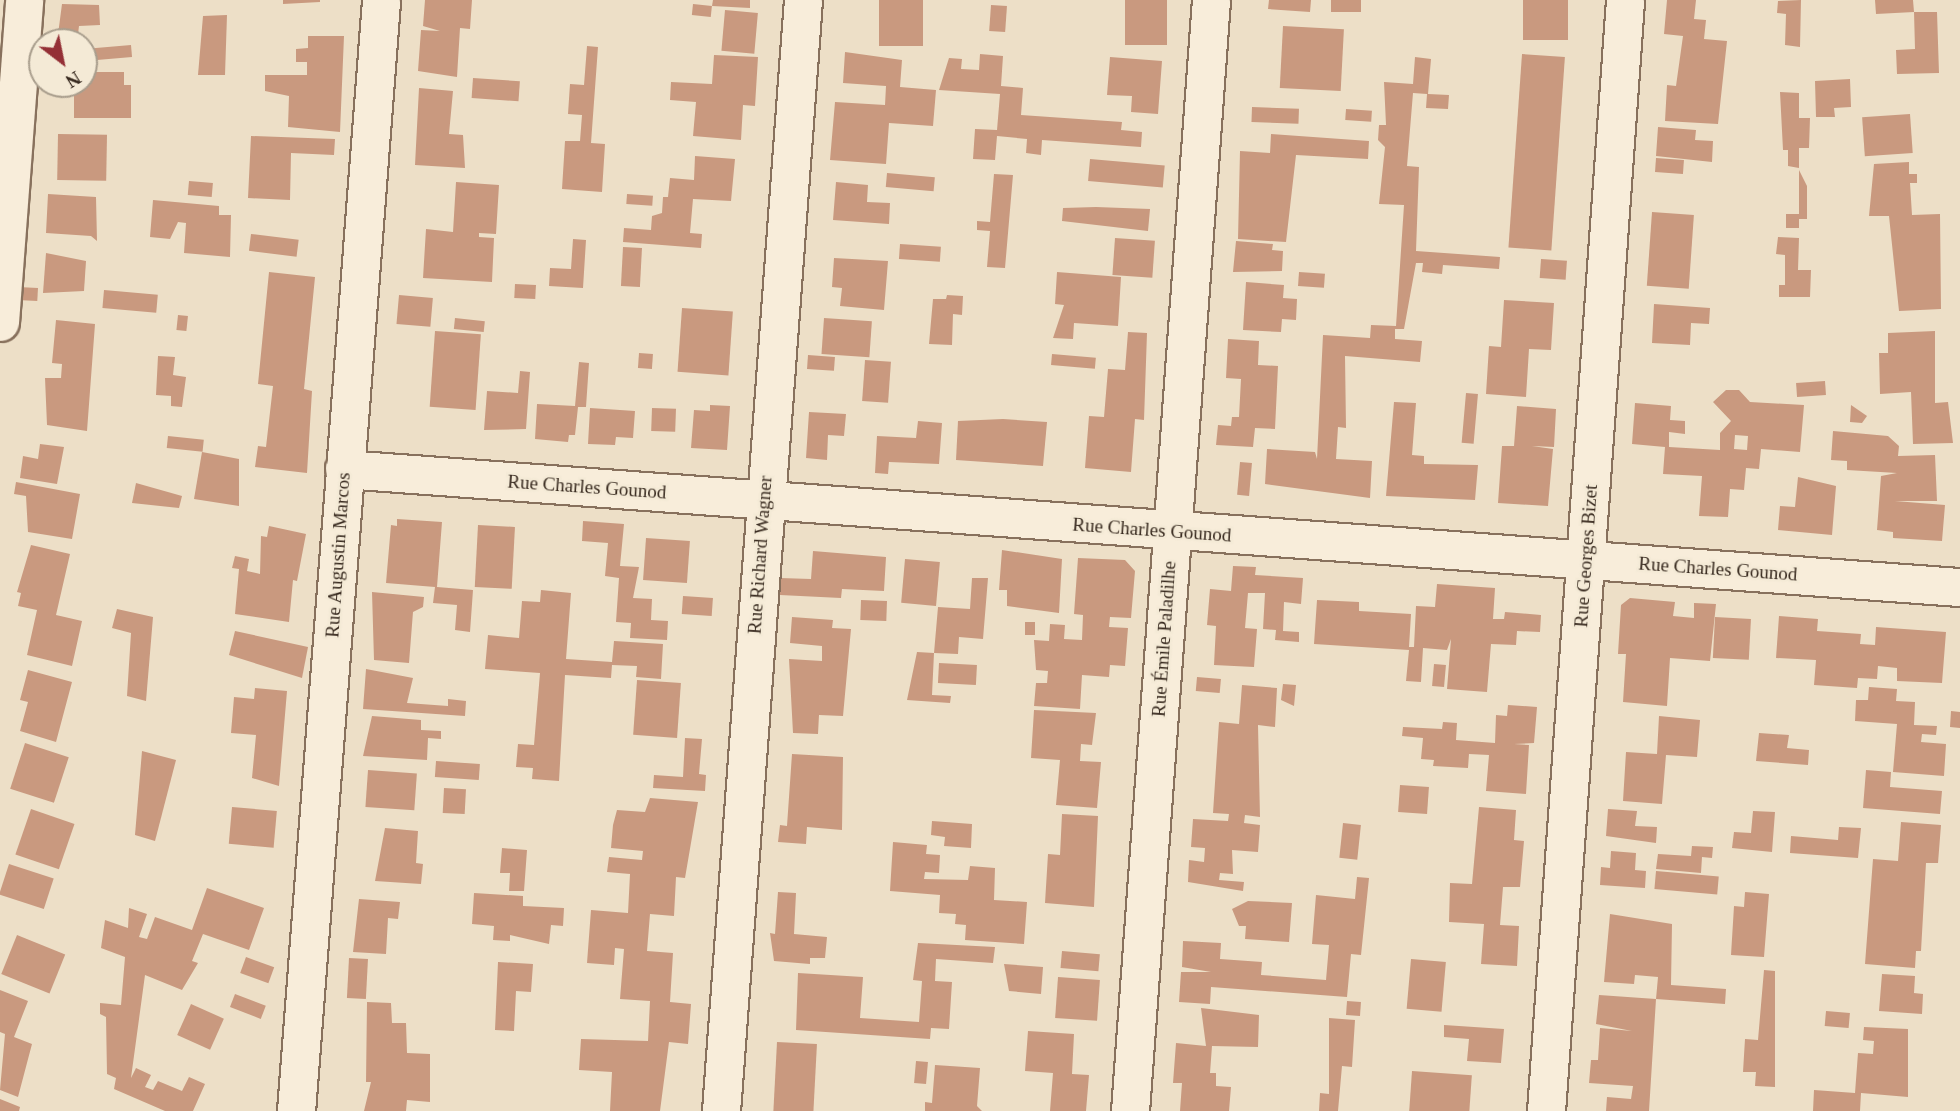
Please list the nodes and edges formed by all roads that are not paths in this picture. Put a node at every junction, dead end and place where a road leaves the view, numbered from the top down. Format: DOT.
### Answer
graph roads {
  1 [pos="24,0"];
  2 [pos="381,0"];
  3 [pos="803,0"];
  4 [pos="1211,0"];
  5 [pos="1625,0"];
  6 [pos="0,322"];
  7 [pos="344,469"];
  8 [pos="763,499"];
  9 [pos="1172,532"];
  10 [pos="1586,561"];
  11 [pos="1960,587"];
  12 [pos="296,1111"];
  13 [pos="721,1111"];
  14 [pos="1130,1111"];
  15 [pos="1546,1111"];
  1 -- 6 [label="street"];
  2 -- 7 [label="street, Rue Augustin Marcos"];
  3 -- 8 [label="street, Rue Richard Wagner"];
  4 -- 9 [label="street, Rue Émile Paladilhe"];
  5 -- 10 [label="street, Rue Georges Bizet"];
  7 -- 8 [label="street, Rue Charles Gounod"];
  7 -- 12 [label="street, Rue Augustin Marcos"];
  8 -- 9 [label="street, Rue Charles Gounod"];
  8 -- 13 [label="street, Rue Richard Wagner"];
  9 -- 10 [label="street, Rue Charles Gounod"];
  9 -- 14 [label="street, Rue Émile Paladilhe"];
  10 -- 11 [label="street, Rue Charles Gounod"];
  10 -- 15 [label="street, Rue Georges Bizet"];
}
